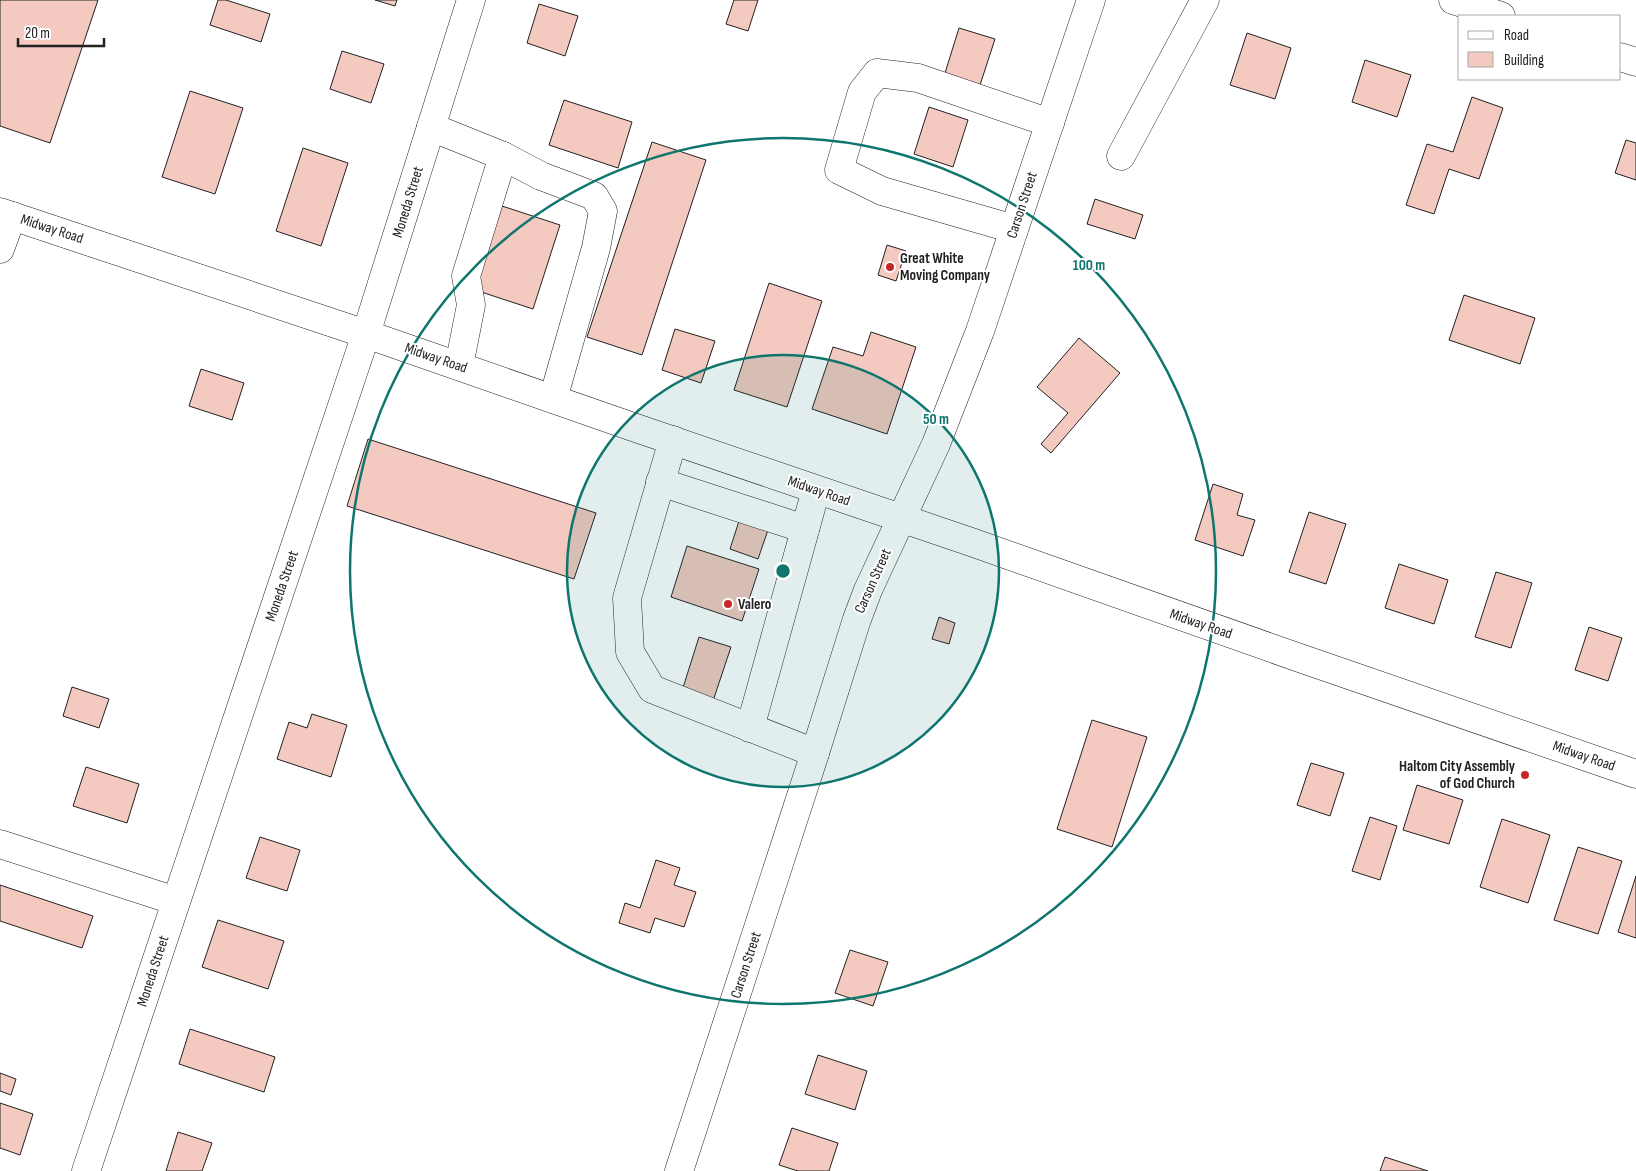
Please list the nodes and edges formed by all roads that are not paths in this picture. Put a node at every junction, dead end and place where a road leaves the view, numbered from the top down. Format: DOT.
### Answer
graph roads {
  1 [pos="471,0"];
  2 [pos="1091,0"];
  3 [pos="1205,0"];
  4 [pos="1453,0"];
  5 [pos="1498,15"];
  6 [pos="1621,56"];
  7 [pos="1636,62"];
  8 [pos="1050,123"];
  9 [pos="431,127"];
  10 [pos="503,156"];
  11 [pos="1121,156"];
  12 [pos="6,214"];
  13 [pos="1014,229"];
  14 [pos="0,249"];
  15 [pos="366,334"];
  16 [pos="459,366"];
  17 [pos="553,399"];
  18 [pos="673,440"];
  19 [pos="660,482"];
  20 [pos="816,490"];
  21 [pos="901,519"];
  22 [pos="805,529"];
  23 [pos="750,728"];
  24 [pos="815,753"];
  25 [pos="1636,774"];
  26 [pos="0,844"];
  27 [pos="176,901"];
  28 [pos="86,1171"];
  29 [pos="679,1171"];
  1 -- 9 [label="street, Moneda Street"];
  2 -- 8 [label="street, Carson Street"];
  3 -- 11 [label="street"];
  4 -- 5 [label="street"];
  6 -- 7 [label="street"];
  8 -- 13 [label="street, Carson Street"];
  8 -- 13 [label="street"];
  9 -- 10 [label="street"];
  9 -- 15 [label="street, Moneda Street"];
  10 -- 16 [label="street"];
  10 -- 17 [label="street"];
  12 -- 14 [label="street"];
  12 -- 15 [label="street, Midway Road"];
  13 -- 21 [label="street, Carson Street"];
  15 -- 16 [label="street, Midway Road"];
  15 -- 27 [label="street, Moneda Street"];
  16 -- 17 [label="street, Midway Road"];
  17 -- 18 [label="street, Midway Road"];
  18 -- 19 [label="street"];
  18 -- 20 [label="street, Midway Road"];
  19 -- 22 [label="street"];
  19 -- 23 [label="street"];
  20 -- 21 [label="street, Midway Road"];
  20 -- 22 [label="street"];
  21 -- 24 [label="street, Carson Street"];
  21 -- 25 [label="street, Midway Road"];
  22 -- 23 [label="street"];
  23 -- 24 [label="street"];
  24 -- 29 [label="street, Carson Street"];
  26 -- 27 [label="street"];
  27 -- 28 [label="street, Moneda Street"];
}
